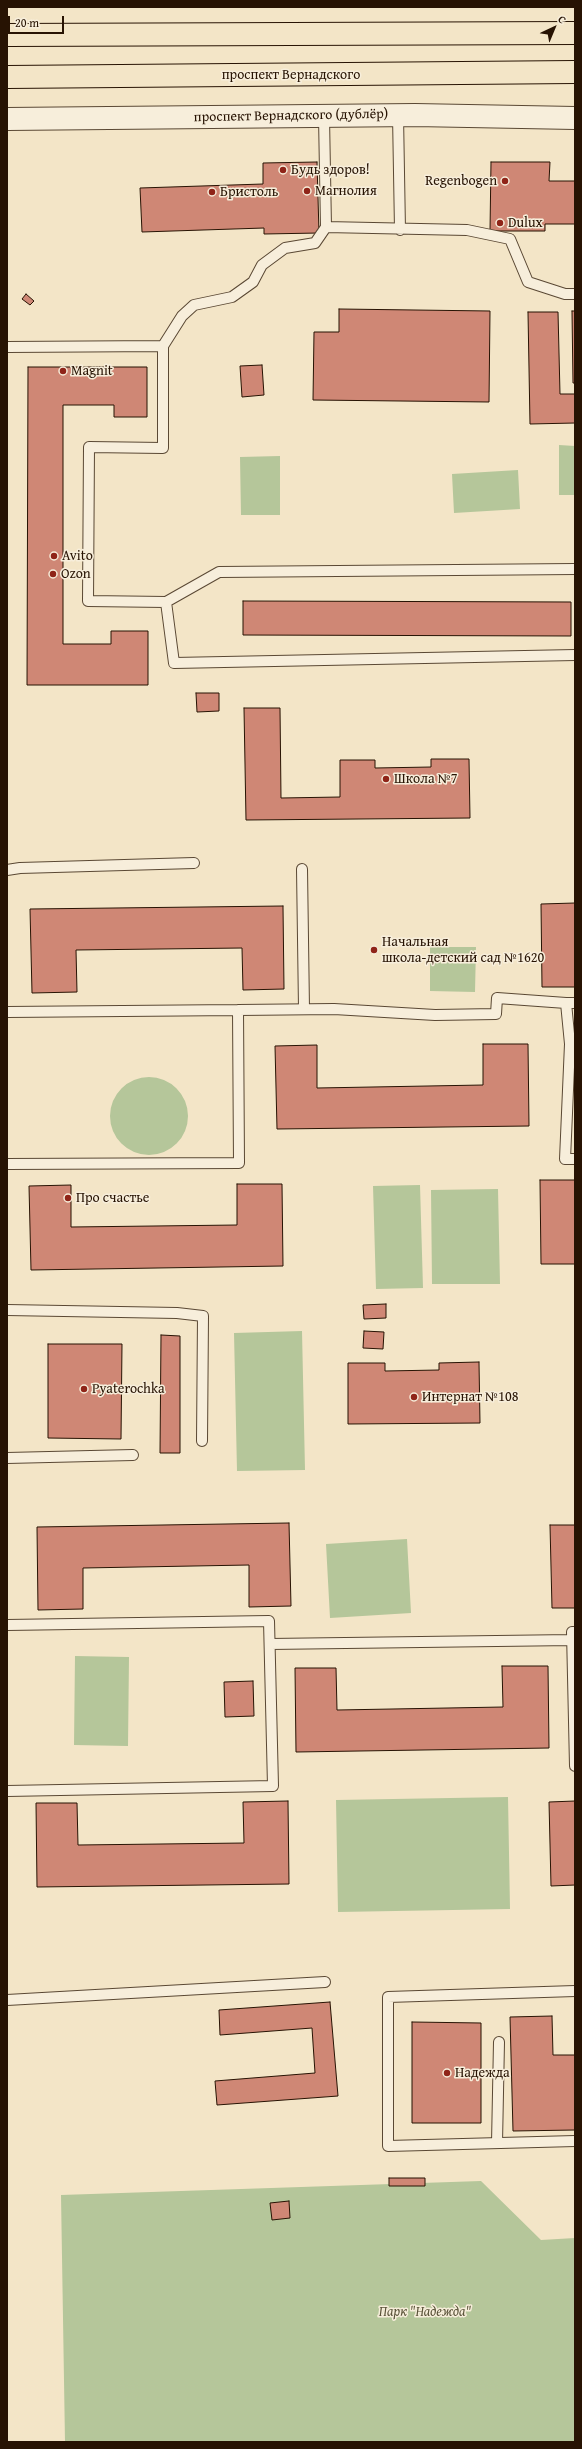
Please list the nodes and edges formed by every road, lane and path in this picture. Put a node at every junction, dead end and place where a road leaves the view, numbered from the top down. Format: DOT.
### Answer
graph roads {
  1 [pos="575,33"];
  2 [pos="7,35"];
  3 [pos="575,72"];
  4 [pos="7,77"];
  5 [pos="398,115"];
  6 [pos="324,117"];
  7 [pos="575,118"];
  8 [pos="7,119"];
  9 [pos="326,227"];
  10 [pos="400,230"];
  11 [pos="575,294"];
  12 [pos="163,346"];
  13 [pos="7,347"];
  14 [pos="575,569"];
  15 [pos="166,602"];
  16 [pos="575,655"];
  17 [pos="194,863"];
  18 [pos="302,869"];
  19 [pos="7,870"];
  20 [pos="571,1003"];
  21 [pos="304,1009"];
  22 [pos="238,1010"];
  23 [pos="7,1012"];
  24 [pos="575,1159"];
  25 [pos="7,1164"];
  26 [pos="7,1310"];
  27 [pos="202,1441"];
  28 [pos="133,1455"];
  29 [pos="7,1458"];
  30 [pos="7,1625"];
  31 [pos="574,1636"];
  32 [pos="270,1644"];
  33 [pos="575,1766"];
  34 [pos="7,1791"];
  35 [pos="325,1982"];
  36 [pos="575,1991"];
  37 [pos="7,2000"];
  38 [pos="499,2042"];
  39 [pos="575,2141"];
  40 [pos="497,2144"];
  1 -- 2 [label="main road"];
  3 -- 4 [label="main road, проспект Вернадского"];
  5 -- 6 [label="street, проспект Вернадского (дублёр)"];
  5 -- 7 [label="street, проспект Вернадского (дублёр)"];
  5 -- 10 [label="lane"];
  6 -- 8 [label="street, проспект Вернадского (дублёр)"];
  6 -- 9 [label="lane"];
  9 -- 10 [label="lane"];
  9 -- 12 [label="lane"];
  10 -- 11 [label="lane"];
  12 -- 13 [label="lane"];
  12 -- 15 [label="lane"];
  14 -- 15 [label="lane"];
  15 -- 16 [label="lane"];
  17 -- 19 [label="lane"];
  18 -- 21 [label="lane"];
  20 -- 21 [label="lane"];
  20 -- 24 [label="lane"];
  21 -- 22 [label="lane"];
  22 -- 23 [label="lane"];
  22 -- 25 [label="lane"];
  26 -- 27 [label="lane"];
  28 -- 29 [label="lane"];
  30 -- 32 [label="lane"];
  31 -- 32 [label="lane"];
  31 -- 33 [label="lane"];
  32 -- 34 [label="lane"];
  35 -- 37 [label="lane"];
  36 -- 40 [label="lane"];
  38 -- 40 [label="lane"];
  39 -- 40 [label="lane"];
}
